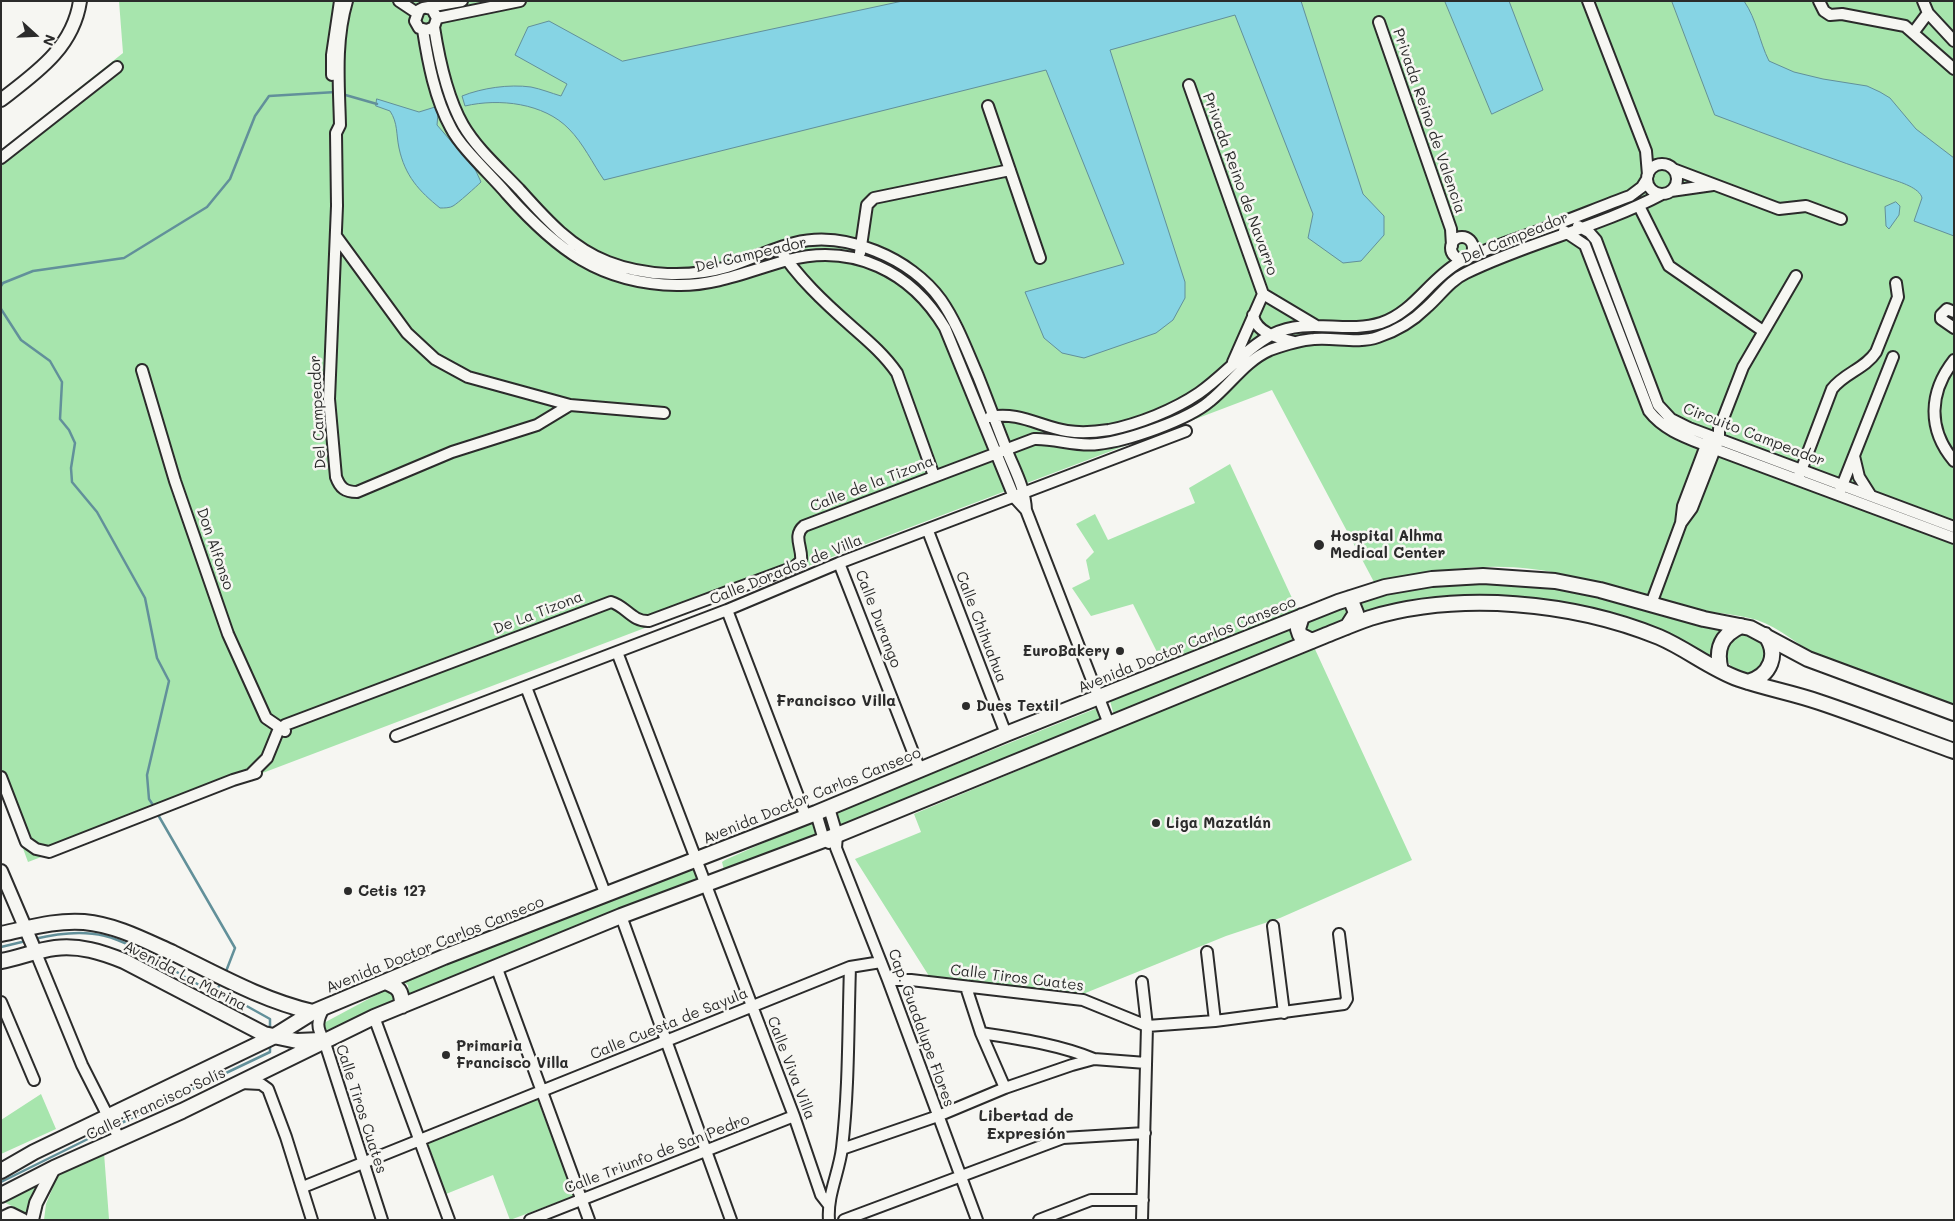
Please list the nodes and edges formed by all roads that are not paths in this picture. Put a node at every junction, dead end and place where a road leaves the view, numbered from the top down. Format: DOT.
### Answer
graph roads {
  1 [pos="80,1"];
  2 [pos="340,1"];
  3 [pos="348,1"];
  4 [pos="399,1"];
  5 [pos="462,1"];
  6 [pos="520,1"];
  7 [pos="1588,1"];
  8 [pos="1819,1"];
  9 [pos="1923,1"];
  10 [pos="427,8"];
  11 [pos="417,13"];
  12 [pos="1928,13"];
  13 [pos="1379,22"];
  14 [pos="436,23"];
  15 [pos="423,30"];
  16 [pos="1913,33"];
  17 [pos="1954,41"];
  18 [pos="1952,64"];
  19 [pos="117,67"];
  20 [pos="1188,84"];
  21 [pos="336,89"];
  22 [pos="1,100"];
  23 [pos="988,106"];
  24 [pos="1646,151"];
  25 [pos="1,158"];
  26 [pos="1669,167"];
  27 [pos="1010,170"];
  28 [pos="1648,177"];
  29 [pos="1714,185"];
  30 [pos="1667,193"];
  31 [pos="1639,206"];
  32 [pos="1603,219"];
  33 [pos="1842,219"];
  34 [pos="1568,220"];
  35 [pos="1555,225"];
  36 [pos="1581,228"];
  37 [pos="1451,229"];
  38 [pos="1568,233"];
  39 [pos="336,236"];
  40 [pos="1467,239"];
  41 [pos="1596,240"];
  42 [pos="862,246"];
  43 [pos="1490,247"];
  44 [pos="780,248"];
  45 [pos="1452,248"];
  46 [pos="1468,257"];
  47 [pos="1040,258"];
  48 [pos="787,260"];
  49 [pos="859,260"];
  50 [pos="1486,264"];
  51 [pos="622,272"];
  52 [pos="1464,274"];
  53 [pos="1442,276"];
  54 [pos="1796,276"];
  55 [pos="1896,283"];
  56 [pos="1263,294"];
  57 [pos="1287,308"];
  58 [pos="1954,312"];
  59 [pos="1253,315"];
  60 [pos="1316,325"];
  61 [pos="1954,328"];
  62 [pos="1763,331"];
  63 [pos="1279,334"];
  64 [pos="1294,342"];
  65 [pos="1636,345"];
  66 [pos="1624,348"];
  67 [pos="1268,351"];
  68 [pos="1893,357"];
  69 [pos="1954,360"];
  70 [pos="1233,362"];
  71 [pos="142,370"];
  72 [pos="570,405"];
  73 [pos="664,414"];
  74 [pos="995,416"];
  75 [pos="982,419"];
  76 [pos="1667,423"];
  77 [pos="1043,425"];
  78 [pos="1186,431"];
  79 [pos="1043,439"];
  80 [pos="1714,440"];
  81 [pos="1006,449"];
  82 [pos="996,454"];
  83 [pos="1854,454"];
  84 [pos="1954,461"];
  85 [pos="1800,474"];
  86 [pos="934,476"];
  87 [pos="1841,490"];
  88 [pos="1025,493"];
  89 [pos="1871,496"];
  90 [pos="1014,498"];
  91 [pos="1026,510"];
  92 [pos="1954,527"];
  93 [pos="928,531"];
  94 [pos="1954,538"];
  95 [pos="840,563"];
  96 [pos="794,567"];
  97 [pos="1350,598"];
  98 [pos="1651,604"];
  99 [pos="727,610"];
  100 [pos="1302,616"];
  101 [pos="1741,626"];
  102 [pos="1347,627"];
  103 [pos="1764,634"];
  104 [pos="1312,641"];
  105 [pos="617,652"];
  106 [pos="1721,671"];
  107 [pos="1748,682"];
  108 [pos="526,687"];
  109 [pos="1100,697"];
  110 [pos="1954,713"];
  111 [pos="1109,724"];
  112 [pos="285,728"];
  113 [pos="1006,734"];
  114 [pos="396,736"];
  115 [pos="1954,751"];
  116 [pos="920,770"];
  117 [pos="1,777"];
  118 [pos="817,812"];
  119 [pos="832,841"];
  120 [pos="696,860"];
  121 [pos="1,872"];
  122 [pos="706,885"];
  123 [pos="605,893"];
  124 [pos="620,916"];
  125 [pos="1273,926"];
  126 [pos="25,928"];
  127 [pos="1,934"];
  128 [pos="1338,934"];
  129 [pos="1207,952"];
  130 [pos="36,953"];
  131 [pos="1,961"];
  132 [pos="881,962"];
  133 [pos="496,966"];
  134 [pos="850,967"];
  135 [pos="888,980"];
  136 [pos="385,982"];
  137 [pos="1142,982"];
  138 [pos="966,987"];
  139 [pos="1,1002"];
  140 [pos="402,1006"];
  141 [pos="752,1006"];
  142 [pos="319,1010"];
  143 [pos="1284,1013"];
  144 [pos="374,1017"];
  145 [pos="1215,1021"];
  146 [pos="1147,1026"];
  147 [pos="981,1033"];
  148 [pos="270,1038"];
  149 [pos="324,1040"];
  150 [pos="666,1041"];
  151 [pos="1094,1059"];
  152 [pos="1146,1063"];
  153 [pos="34,1080"];
  154 [pos="246,1080"];
  155 [pos="1005,1088"];
  156 [pos="542,1091"];
  157 [pos="794,1116"];
  158 [pos="938,1116"];
  159 [pos="109,1117"];
  160 [pos="1145,1133"];
  161 [pos="120,1140"];
  162 [pos="419,1140"];
  163 [pos="842,1149"];
  164 [pos="706,1151"];
  165 [pos="362,1163"];
  166 [pos="54,1168"];
  167 [pos="1,1171"];
  168 [pos="960,1177"];
  169 [pos="302,1187"];
  170 [pos="1,1196"];
  171 [pos="582,1199"];
  172 [pos="1143,1200"];
  173 [pos="828,1204"];
  174 [pos="1,1219"];
  175 [pos="23,1220"];
  176 [pos="32,1220"];
  177 [pos="312,1220"];
  178 [pos="382,1220"];
  179 [pos="448,1220"];
  180 [pos="530,1220"];
  181 [pos="589,1220"];
  182 [pos="731,1220"];
  183 [pos="829,1220"];
  184 [pos="844,1220"];
  185 [pos="977,1220"];
  186 [pos="1039,1220"];
  187 [pos="1142,1220"];
  1 -- 22 [label="street"];
  2 -- 21 [label="street, Del Campeador"];
  3 -- 21 [label="street, Del Campeador"];
  4 -- 11 [label="street"];
  5 -- 10 [label="street"];
  6 -- 14 [label="street"];
  7 -- 24 [label="street"];
  8 -- 16 [label="street"];
  9 -- 12 [label="street"];
  10 -- 11 [label="street"];
  10 -- 14 [label="street"];
  11 -- 15 [label="street, Del Campeador"];
  12 -- 16 [label="street"];
  12 -- 17 [label="street"];
  13 -- 37 [label="street, Privada Reino de Valencia"];
  14 -- 15 [label="street"];
  14 -- 51 [label="street, Del Campeador"];
  15 -- 51 [label="street, Del Campeador"];
  16 -- 18 [label="street"];
  19 -- 25 [label="street"];
  20 -- 56 [label="street, Privada Reino de Navarro"];
  21 -- 39 [label="street, Del Campeador"];
  23 -- 27 [label="street"];
  24 -- 26 [label="street, Del Campeador"];
  24 -- 28 [label="street"];
  26 -- 28 [label="street"];
  26 -- 29 [label="street, Del Campeador"];
  26 -- 30 [label="street"];
  27 -- 42 [label="street"];
  27 -- 47 [label="street"];
  28 -- 30 [label="street"];
  28 -- 34 [label="street, Del Campeador"];
  29 -- 30 [label="street, Del Campeador"];
  29 -- 33 [label="street, Del Campeador"];
  30 -- 31 [label="street, Del Campeador"];
  31 -- 32 [label="street, Del Campeador"];
  31 -- 62 [label="street"];
  32 -- 36 [label="street, Del Campeador"];
  32 -- 41 [label="street"];
  34 -- 35 [label="street, Del Campeador"];
  34 -- 36 [label="street"];
  35 -- 38 [label="street, Circuito Campeador"];
  35 -- 43 [label="street, Del Campeador"];
  36 -- 38 [label="street, Del Campeador"];
  36 -- 41 [label="street"];
  37 -- 40 [label="street, Privada Reino de Valencia"];
  37 -- 45 [label="street, Privada Reino de Valencia"];
  38 -- 50 [label="street, Del Campeador"];
  38 -- 66 [label="street, Circuito Campeador"];
  39 -- 72 [label="street"];
  39 -- 72 [label="street, Del Campeador"];
  40 -- 43 [label="street, Del Campeador"];
  40 -- 45 [label="street"];
  40 -- 46 [label="street"];
  41 -- 65 [label="street, Circuito Campeador"];
  42 -- 44 [label="street, Del Campeador"];
  42 -- 49 [label="street"];
  42 -- 74 [label="street, Del Campeador"];
  43 -- 46 [label="street, Del Campeador"];
  44 -- 48 [label="street"];
  44 -- 51 [label="street, Del Campeador"];
  45 -- 46 [label="street"];
  45 -- 53 [label="street, Del Campeador"];
  46 -- 50 [label="street"];
  46 -- 52 [label="street"];
  46 -- 53 [label="street, Del Campeador"];
  48 -- 49 [label="street, Del Campeador"];
  48 -- 51 [label="street, Del Campeador"];
  48 -- 86 [label="street"];
  49 -- 75 [label="street, Del Campeador"];
  50 -- 52 [label="street, Del Campeador"];
  52 -- 64 [label="street, Del Campeador"];
  53 -- 60 [label="street, Del Campeador"];
  54 -- 62 [label="street"];
  55 -- 85 [label="street"];
  56 -- 57 [label="street"];
  56 -- 59 [label="street"];
  57 -- 60 [label="street"];
  57 -- 63 [label="street"];
  58 -- 61 [label="street"];
  59 -- 63 [label="street"];
  59 -- 70 [label="street"];
  60 -- 63 [label="street, Del Campeador"];
  62 -- 80 [label="street"];
  63 -- 64 [label="street"];
  63 -- 67 [label="street"];
  63 -- 70 [label="street, Del Campeador"];
  64 -- 67 [label="street, Del Campeador"];
  65 -- 66 [label="street"];
  65 -- 76 [label="street, Circuito Campeador"];
  66 -- 76 [label="street, Circuito Campeador"];
  67 -- 79 [label="street, Del Campeador"];
  68 -- 83 [label="street"];
  69 -- 84 [label="street"];
  70 -- 77 [label="street, Del Campeador"];
  71 -- 112 [label="street, Don Alfonso"];
  72 -- 73 [label="street"];
  74 -- 75 [label="street, Del Campeador"];
  74 -- 77 [label="street, Del Campeador"];
  74 -- 81 [label="street, Del Campeador"];
  75 -- 82 [label="street, Del Campeador"];
  76 -- 80 [label="street, Circuito Campeador"];
  77 -- 79 [label="street"];
  78 -- 88 [label="street, Calle Dorados de Villa"];
  79 -- 81 [label="street, Del Campeador"];
  80 -- 85 [label="street, Circuito Campeador"];
  80 -- 98 [label="street"];
  81 -- 82 [label="street, Del Campeador"];
  81 -- 88 [label="street"];
  82 -- 86 [label="street, Calle de la Tizona"];
  82 -- 90 [label="street"];
  83 -- 87 [label="street"];
  83 -- 89 [label="street"];
  85 -- 87 [label="street, Circuito Campeador"];
  86 -- 96 [label="street, Calle de la Tizona"];
  87 -- 89 [label="street, Circuito Campeador"];
  87 -- 94 [label="street, Circuito Campeador"];
  88 -- 90 [label="street, Calle Dorados de Villa"];
  88 -- 91 [label="street"];
  89 -- 92 [label="street, Circuito Campeador"];
  90 -- 91 [label="street"];
  90 -- 93 [label="street, Calle Dorados de Villa"];
  91 -- 109 [label="street"];
  93 -- 95 [label="street, Calle Dorados de Villa"];
  93 -- 113 [label="street, Calle Chihuahua"];
  95 -- 99 [label="street, Calle Dorados de Villa"];
  95 -- 116 [label="street, Calle Durango"];
  96 -- 112 [label="street, De La Tizona"];
  97 -- 98 [label="main road, Avenida Doctor Carlos Canseco"];
  97 -- 100 [label="main road, Avenida Doctor Carlos Canseco"];
  97 -- 102 [label="main road"];
  98 -- 101 [label="main road, Avenida Doctor Carlos Canseco"];
  99 -- 105 [label="street, Calle Dorados de Villa"];
  99 -- 118 [label="street"];
  100 -- 104 [label="main road"];
  100 -- 109 [label="main road, Avenida Doctor Carlos Canseco"];
  101 -- 103 [label="main road, Avenida Doctor Carlos Canseco"];
  101 -- 106 [label="main road"];
  102 -- 104 [label="main road"];
  102 -- 106 [label="main road"];
  103 -- 107 [label="main road"];
  103 -- 110 [label="main road, Avenida Doctor Carlos Canseco"];
  104 -- 111 [label="main road"];
  105 -- 108 [label="street, Calle Dorados de Villa"];
  105 -- 120 [label="street"];
  106 -- 107 [label="main road"];
  107 -- 115 [label="main road"];
  108 -- 114 [label="street, Calle Dorados de Villa"];
  108 -- 123 [label="street"];
  109 -- 111 [label="street"];
  109 -- 113 [label="main road, Avenida Doctor Carlos Canseco"];
  111 -- 119 [label="main road"];
  112 -- 117 [label="street"];
  113 -- 116 [label="main road, Avenida Doctor Carlos Canseco"];
  116 -- 118 [label="main road, Avenida Doctor Carlos Canseco"];
  118 -- 119 [label="street, Cap. Guadalupe Flores"];
  118 -- 120 [label="main road, Avenida Doctor Carlos Canseco"];
  119 -- 122 [label="main road"];
  119 -- 132 [label="street, Cap. Guadalupe Flores"];
  120 -- 122 [label="street"];
  120 -- 123 [label="main road, Avenida Doctor Carlos Canseco"];
  121 -- 126 [label="street"];
  122 -- 124 [label="main road"];
  122 -- 141 [label="street, Calle Viva Villa"];
  123 -- 136 [label="main road, Avenida Doctor Carlos Canseco"];
  124 -- 133 [label="main road"];
  124 -- 150 [label="street"];
  125 -- 143 [label="street"];
  126 -- 127 [label="main road, Avenida La Marina"];
  126 -- 130 [label="street"];
  126 -- 142 [label="main road, Avenida La Marina"];
  128 -- 143 [label="street, Calle Tiros Cuates"];
  129 -- 145 [label="street"];
  130 -- 131 [label="main road, Avenida La Marina"];
  130 -- 148 [label="main road, Avenida La Marina"];
  130 -- 159 [label="street"];
  132 -- 134 [label="street, Calle Cuesta de Sayula"];
  132 -- 135 [label="street, Cap. Guadalupe Flores"];
  133 -- 140 [label="main road"];
  133 -- 156 [label="street"];
  134 -- 141 [label="street, Calle Cuesta de Sayula"];
  134 -- 163 [label="street"];
  135 -- 138 [label="street, Calle Tiros Cuates"];
  135 -- 158 [label="street, Cap. Guadalupe Flores"];
  136 -- 140 [label="main road"];
  136 -- 142 [label="main road, Avenida Doctor Carlos Canseco"];
  137 -- 146 [label="street"];
  138 -- 146 [label="street, Calle Tiros Cuates"];
  138 -- 147 [label="street"];
  139 -- 153 [label="street"];
  140 -- 144 [label="main road"];
  141 -- 150 [label="street, Calle Cuesta de Sayula"];
  141 -- 157 [label="street, Calle Viva Villa"];
  142 -- 148 [label="main road, Calle Francisco Solís"];
  142 -- 149 [label="street, Calle Tiros Cuates"];
  143 -- 145 [label="street, Calle Tiros Cuates"];
  144 -- 149 [label="main road"];
  144 -- 162 [label="street"];
  145 -- 146 [label="street, Calle Tiros Cuates"];
  146 -- 152 [label="street"];
  147 -- 151 [label="street"];
  147 -- 155 [label="street"];
  148 -- 149 [label="main road, Avenida La Marina"];
  148 -- 159 [label="main road, Calle Francisco Solís"];
  149 -- 154 [label="main road, Calle Francisco Solís"];
  149 -- 165 [label="street, Calle Tiros Cuates"];
  150 -- 156 [label="street, Calle Cuesta de Sayula"];
  150 -- 164 [label="street"];
  151 -- 152 [label="street"];
  151 -- 155 [label="street"];
  152 -- 160 [label="street"];
  154 -- 161 [label="main road, Calle Francisco Solís"];
  154 -- 169 [label="street"];
  155 -- 158 [label="street"];
  156 -- 162 [label="street, Calle Cuesta de Sayula"];
  156 -- 171 [label="street"];
  157 -- 164 [label="street, Calle Triunfo de San Pedro"];
  157 -- 173 [label="street, Calle Viva Villa"];
  158 -- 163 [label="street"];
  158 -- 168 [label="street, Cap. Guadalupe Flores"];
  159 -- 161 [label="street"];
  159 -- 167 [label="main road, Calle Francisco Solís"];
  160 -- 168 [label="street"];
  160 -- 172 [label="street"];
  161 -- 166 [label="main road, Calle Francisco Solís"];
  162 -- 165 [label="street, Calle Cuesta de Sayula"];
  162 -- 179 [label="street"];
  163 -- 173 [label="street"];
  164 -- 171 [label="street, Calle Triunfo de San Pedro"];
  164 -- 182 [label="street"];
  165 -- 169 [label="street, Calle Cuesta de Sayula"];
  165 -- 178 [label="street, Calle Tiros Cuates"];
  166 -- 170 [label="main road, Calle Francisco Solís"];
  166 -- 176 [label="street"];
  168 -- 184 [label="street"];
  168 -- 185 [label="street, Cap. Guadalupe Flores"];
  169 -- 177 [label="street"];
  171 -- 180 [label="street, Calle Triunfo de San Pedro"];
  171 -- 181 [label="street"];
  172 -- 186 [label="street"];
  172 -- 187 [label="street"];
  173 -- 183 [label="street"];
  174 -- 175 [label="street"];
}
